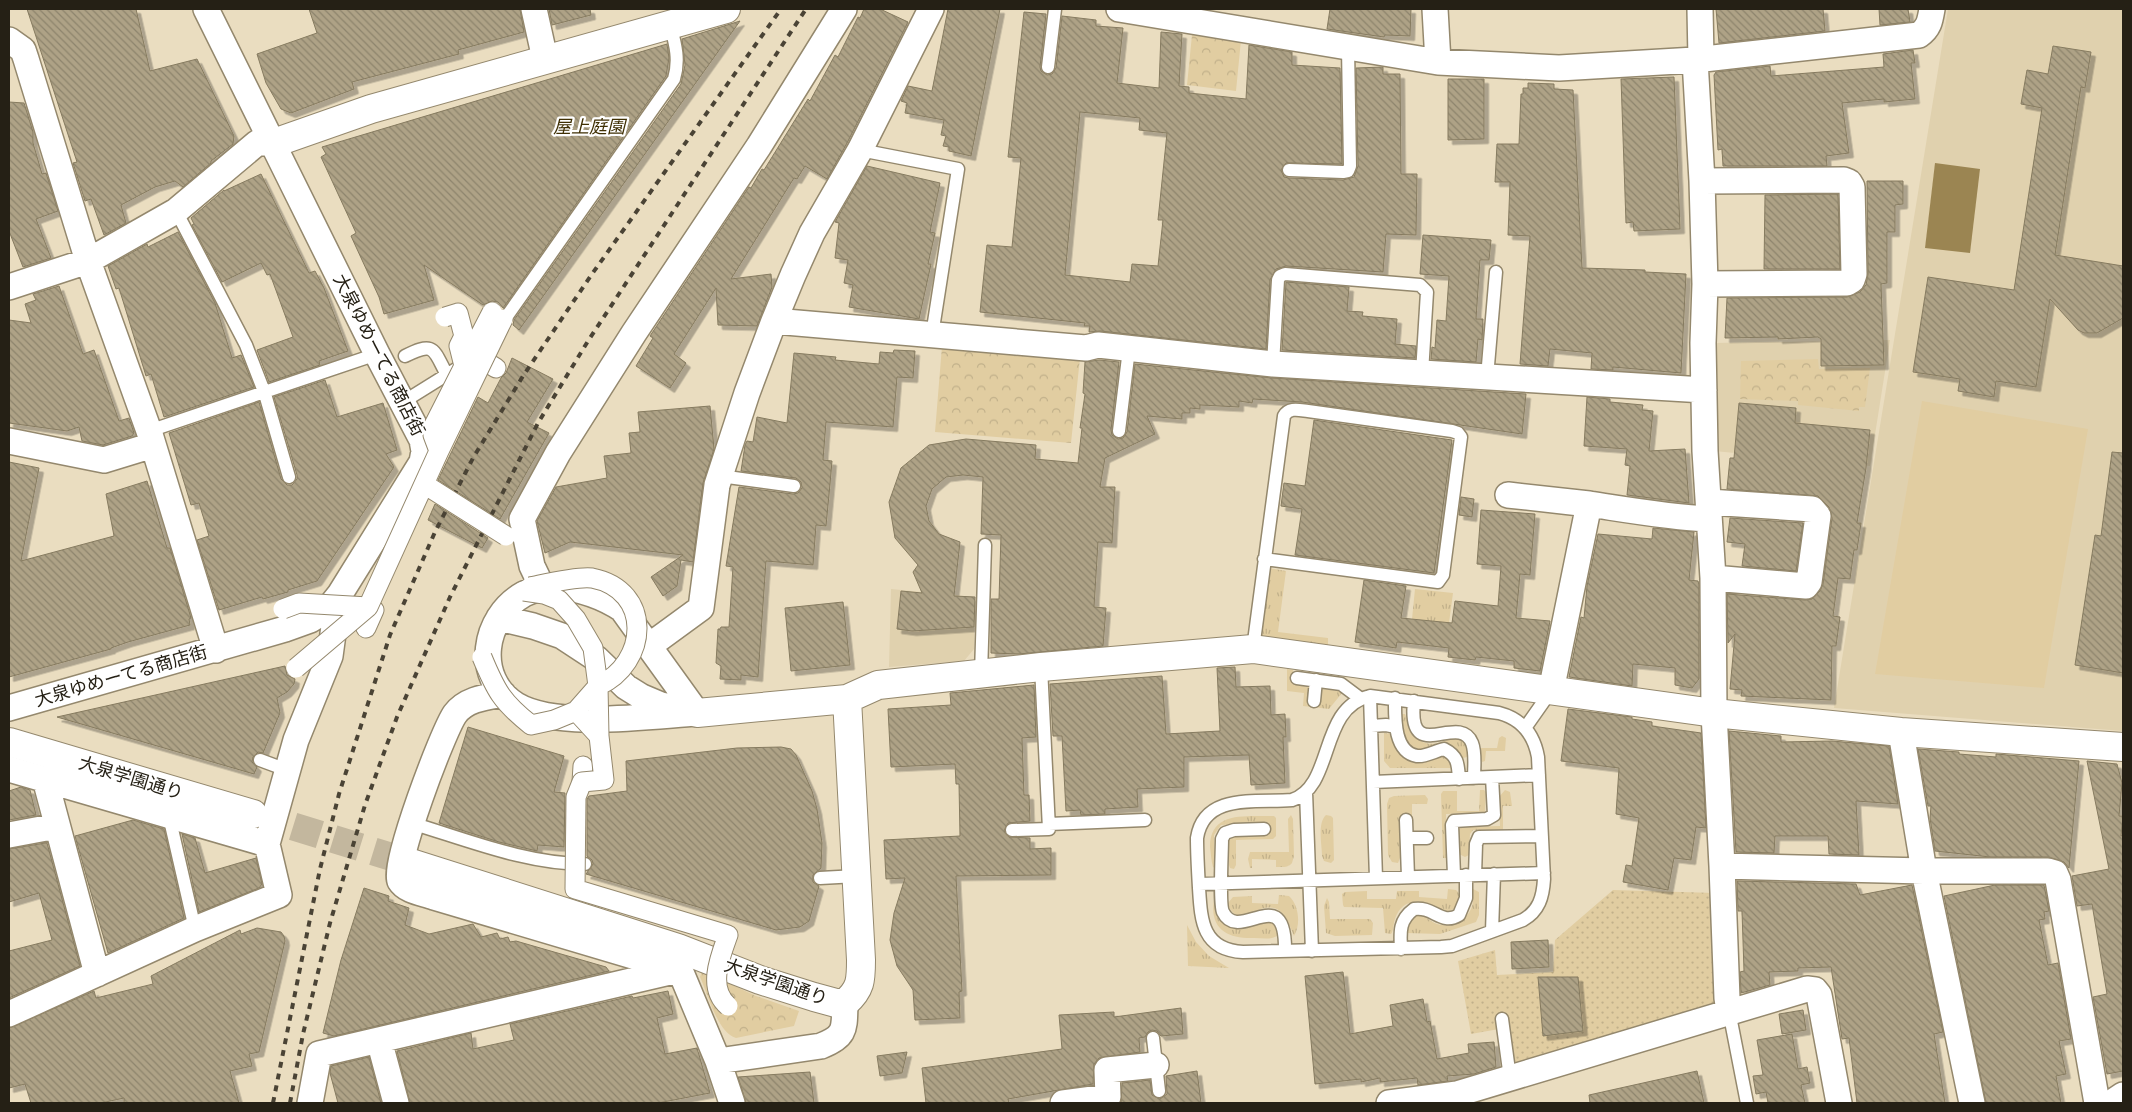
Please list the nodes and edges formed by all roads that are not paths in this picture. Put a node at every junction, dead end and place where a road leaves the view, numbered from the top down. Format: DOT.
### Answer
graph roads {
  1 [pos="206,9"];
  2 [pos="534,9"];
  3 [pos="726,9"];
  4 [pos="844,9"];
  5 [pos="931,9"];
  6 [pos="1055,9"];
  7 [pos="1119,9"];
  8 [pos="1436,9"];
  9 [pos="1700,9"];
  10 [pos="1932,9"];
  11 [pos="1194,16"];
  12 [pos="670,24"];
  13 [pos="9,40"];
  14 [pos="1348,48"];
  15 [pos="545,58"];
  16 [pos="1698,60"];
  17 [pos="1438,62"];
  18 [pos="1048,67"];
  19 [pos="274,143"];
  20 [pos="860,150"];
  21 [pos="1289,170"];
  22 [pos="1702,181"];
  23 [pos="176,211"];
  24 [pos="88,261"];
  25 [pos="1496,272"];
  26 [pos="1705,284"];
  27 [pos="9,287"];
  28 [pos="445,317"];
  29 [pos="774,321"];
  30 [pos="932,335"];
  31 [pos="1129,349"];
  32 [pos="377,354"];
  33 [pos="405,356"];
  34 [pos="1272,364"];
  35 [pos="464,366"];
  36 [pos="1422,373"];
  37 [pos="446,375"];
  38 [pos="1487,377"];
  39 [pos="1704,390"];
  40 [pos="265,394"];
  41 [pos="402,402"];
  42 [pos="1119,431"];
  43 [pos="151,438"];
  44 [pos="9,441"];
  45 [pos="439,451"];
  46 [pos="720,476"];
  47 [pos="289,477"];
  48 [pos="424,484"];
  49 [pos="794,486"];
  50 [pos="1508,496"];
  51 [pos="1589,504"];
  52 [pos="1709,511"];
  53 [pos="506,536"];
  54 [pos="985,545"];
  55 [pos="1264,559"];
  56 [pos="1713,578"];
  57 [pos="532,588"];
  58 [pos="371,608"];
  59 [pos="283,609"];
  60 [pos="328,609"];
  61 [pos="499,618"];
  62 [pos="366,628"];
  63 [pos="645,636"];
  64 [pos="1253,649"];
  65 [pos="216,650"];
  66 [pos="482,657"];
  67 [pos="296,668"];
  68 [pos="1042,668"];
  69 [pos="981,674"];
  70 [pos="1296,678"];
  71 [pos="1316,680"];
  72 [pos="598,686"];
  73 [pos="1551,691"];
  74 [pos="503,694"];
  75 [pos="1365,698"];
  76 [pos="1395,698"];
  77 [pos="847,699"];
  78 [pos="1314,701"];
  79 [pos="1414,701"];
  80 [pos="9,708"];
  81 [pos="576,711"];
  82 [pos="696,713"];
  83 [pos="1714,713"];
  84 [pos="1371,726"];
  85 [pos="1396,727"];
  86 [pos="1525,728"];
  87 [pos="1901,732"];
  88 [pos="599,736"];
  89 [pos="9,742"];
  90 [pos="2123,746"];
  91 [pos="260,760"];
  92 [pos="9,769"];
  93 [pos="287,770"];
  94 [pos="1539,775"];
  95 [pos="1492,777"];
  96 [pos="1459,778"];
  97 [pos="1474,778"];
  98 [pos="45,779"];
  99 [pos="1373,782"];
  100 [pos="1306,792"];
  101 [pos="253,814"];
  102 [pos="169,816"];
  103 [pos="1145,820"];
  104 [pos="1406,820"];
  105 [pos="411,823"];
  106 [pos="1048,824"];
  107 [pos="57,826"];
  108 [pos="1264,829"];
  109 [pos="1012,830"];
  110 [pos="9,835"];
  111 [pos="1542,836"];
  112 [pos="1407,838"];
  113 [pos="1426,838"];
  114 [pos="267,844"];
  115 [pos="412,863"];
  116 [pos="586,864"];
  117 [pos="1722,866"];
  118 [pos="1924,871"];
  119 [pos="1544,873"];
  120 [pos="1494,874"];
  121 [pos="1465,875"];
  122 [pos="857,876"];
  123 [pos="1408,877"];
  124 [pos="820,878"];
  125 [pos="1376,878"];
  126 [pos="1310,880"];
  127 [pos="1222,883"];
  128 [pos="1199,884"];
  129 [pos="194,929"];
  130 [pos="1492,931"];
  131 [pos="1401,949"];
  132 [pos="1285,951"];
  133 [pos="1312,951"];
  134 [pos="680,970"];
  135 [pos="97,974"];
  136 [pos="845,1003"];
  137 [pos="728,1006"];
  138 [pos="1729,1011"];
  139 [pos="9,1014"];
  140 [pos="1502,1019"];
  141 [pos="1153,1038"];
  142 [pos="379,1040"];
  143 [pos="718,1060"];
  144 [pos="1156,1065"];
  145 [pos="1510,1078"];
  146 [pos="1159,1091"];
  147 [pos="2123,1095"];
  148 [pos="1458,1099"];
  149 [pos="310,1103"];
  150 [pos="396,1103"];
  151 [pos="732,1103"];
  152 [pos="1063,1103"];
  153 [pos="1389,1103"];
  154 [pos="1747,1103"];
  155 [pos="1839,1103"];
  156 [pos="1972,1103"];
  157 [pos="2097,1103"];
  158 [pos="2112,1103"];
  1 -- 19 [label="street, 大泉ゆめーてる商店街"];
  2 -- 15 [label="street"];
  3 -- 12 [label="street"];
  4 -- 57 [label="street"];
  5 -- 20 [label="street"];
  6 -- 18 [label="lane"];
  7 -- 11 [label="street"];
  8 -- 17 [label="street"];
  9 -- 16 [label="street"];
  10 -- 16 [label="street"];
  11 -- 14 [label="street"];
  12 -- 15 [label="street"];
  12 -- 37 [label="lane"];
  13 -- 24 [label="street"];
  14 -- 17 [label="street"];
  14 -- 21 [label="lane"];
  15 -- 19 [label="street"];
  16 -- 17 [label="street"];
  16 -- 22 [label="street"];
  19 -- 23 [label="street"];
  19 -- 32 [label="street, 大泉ゆめーてる商店街"];
  20 -- 29 [label="street"];
  20 -- 30 [label="lane"];
  22 -- 26 [label="street"];
  22 -- 26 [label="street"];
  23 -- 24 [label="street"];
  23 -- 40 [label="lane"];
  24 -- 27 [label="street"];
  24 -- 43 [label="street"];
  25 -- 38 [label="lane"];
  26 -- 39 [label="street"];
  28 -- 35 [label="street, bridge"];
  29 -- 30 [label="street"];
  29 -- 46 [label="street"];
  30 -- 31 [label="street"];
  31 -- 34 [label="street"];
  31 -- 42 [label="lane"];
  32 -- 40 [label="lane"];
  32 -- 41 [label="street, 大泉ゆめーてる商店街"];
  33 -- 37 [label="lane"];
  34 -- 36 [label="street"];
  34 -- 36 [label="lane"];
  35 -- 45 [label="street, bridge"];
  35 -- 45 [label="street, bridge"];
  36 -- 38 [label="street"];
  37 -- 41 [label="lane"];
  38 -- 39 [label="street"];
  39 -- 52 [label="street"];
  40 -- 43 [label="lane"];
  40 -- 47 [label="lane"];
  41 -- 60 [label="street, 大泉ゆめーてる商店街"];
  43 -- 44 [label="street"];
  43 -- 65 [label="street"];
  45 -- 48 [label="street, bridge"];
  46 -- 49 [label="lane"];
  46 -- 63 [label="street"];
  48 -- 53 [label="street, bridge"];
  48 -- 58 [label="street, bridge"];
  50 -- 51 [label="street"];
  51 -- 52 [label="street"];
  51 -- 73 [label="street"];
  52 -- 56 [label="street"];
  52 -- 56 [label="street"];
  54 -- 69 [label="lane"];
  55 -- 55 [label="lane"];
  55 -- 64 [label="lane"];
  56 -- 83 [label="street"];
  57 -- 61 [label="street"];
  57 -- 63 [label="street"];
  57 -- 72 [label="street, bridge"];
  58 -- 59 [label="street, bridge"];
  58 -- 62 [label="street"];
  58 -- 67 [label="street, bridge"];
  60 -- 65 [label="street, 大泉ゆめーてる商店街"];
  60 -- 93 [label="street"];
  61 -- 74 [label="street"];
  61 -- 82 [label="street"];
  63 -- 72 [label="street, bridge"];
  63 -- 82 [label="street"];
  64 -- 68 [label="street"];
  64 -- 73 [label="street"];
  65 -- 80 [label="street, 大泉ゆめーてる商店街"];
  66 -- 81 [label="street, bridge"];
  68 -- 69 [label="street"];
  68 -- 106 [label="lane"];
  69 -- 77 [label="street"];
  70 -- 71 [label="lane"];
  71 -- 75 [label="lane"];
  71 -- 78 [label="lane"];
  72 -- 81 [label="street, bridge"];
  72 -- 88 [label="street, bridge"];
  73 -- 83 [label="street"];
  73 -- 86 [label="lane"];
  74 -- 82 [label="street"];
  74 -- 105 [label="street"];
  75 -- 76 [label="lane"];
  75 -- 84 [label="lane"];
  75 -- 100 [label="lane"];
  76 -- 79 [label="lane"];
  76 -- 85 [label="lane"];
  77 -- 82 [label="street"];
  77 -- 122 [label="street, 大泉学園通り"];
  79 -- 86 [label="lane"];
  79 -- 97 [label="lane"];
  81 -- 88 [label="street, bridge"];
  83 -- 87 [label="street"];
  83 -- 117 [label="street"];
  84 -- 85 [label="lane"];
  84 -- 99 [label="lane"];
  85 -- 96 [label="lane"];
  86 -- 94 [label="lane"];
  87 -- 90 [label="street"];
  87 -- 118 [label="street"];
  88 -- 137 [label="street, bridge"];
  89 -- 101 [label="street, 大泉学園通り"];
  91 -- 93 [label="lane"];
  92 -- 98 [label="street"];
  93 -- 114 [label="street"];
  94 -- 95 [label="lane"];
  94 -- 111 [label="lane"];
  95 -- 97 [label="lane"];
  95 -- 121 [label="lane"];
  96 -- 97 [label="lane"];
  96 -- 99 [label="lane"];
  98 -- 102 [label="street"];
  98 -- 107 [label="street"];
  99 -- 125 [label="lane"];
  100 -- 126 [label="lane"];
  100 -- 128 [label="lane"];
  102 -- 114 [label="street"];
  102 -- 129 [label="lane"];
  103 -- 106 [label="lane"];
  104 -- 112 [label="lane"];
  105 -- 116 [label="lane"];
  105 -- 134 [label="street"];
  106 -- 109 [label="lane"];
  107 -- 110 [label="street"];
  107 -- 135 [label="street"];
  108 -- 127 [label="lane"];
  111 -- 119 [label="lane"];
  111 -- 121 [label="lane"];
  112 -- 113 [label="lane"];
  112 -- 123 [label="lane"];
  114 -- 129 [label="street"];
  115 -- 136 [label="street, 大泉学園通り"];
  117 -- 118 [label="street"];
  117 -- 138 [label="street"];
  118 -- 156 [label="street"];
  118 -- 157 [label="street"];
  119 -- 120 [label="lane"];
  119 -- 130 [label="lane"];
  120 -- 121 [label="lane"];
  120 -- 130 [label="lane"];
  121 -- 123 [label="lane"];
  121 -- 131 [label="lane"];
  122 -- 124 [label="lane"];
  122 -- 136 [label="street, 大泉学園通り"];
  123 -- 125 [label="lane"];
  125 -- 126 [label="lane"];
  126 -- 127 [label="lane"];
  126 -- 133 [label="lane"];
  127 -- 128 [label="lane"];
  127 -- 132 [label="lane"];
  128 -- 132 [label="lane"];
  129 -- 135 [label="street"];
  130 -- 131 [label="lane"];
  131 -- 133 [label="lane"];
  132 -- 133 [label="lane"];
  134 -- 142 [label="street"];
  134 -- 143 [label="street"];
  135 -- 139 [label="street"];
  136 -- 143 [label="street"];
  138 -- 145 [label="street"];
  138 -- 154 [label="lane"];
  138 -- 155 [label="street"];
  140 -- 145 [label="lane"];
  141 -- 144 [label="lane"];
  142 -- 149 [label="street"];
  142 -- 150 [label="street"];
  143 -- 151 [label="street"];
  144 -- 146 [label="lane"];
  144 -- 152 [label="street"];
  145 -- 148 [label="street"];
  147 -- 158 [label="street"];
  148 -- 153 [label="street"];
}
